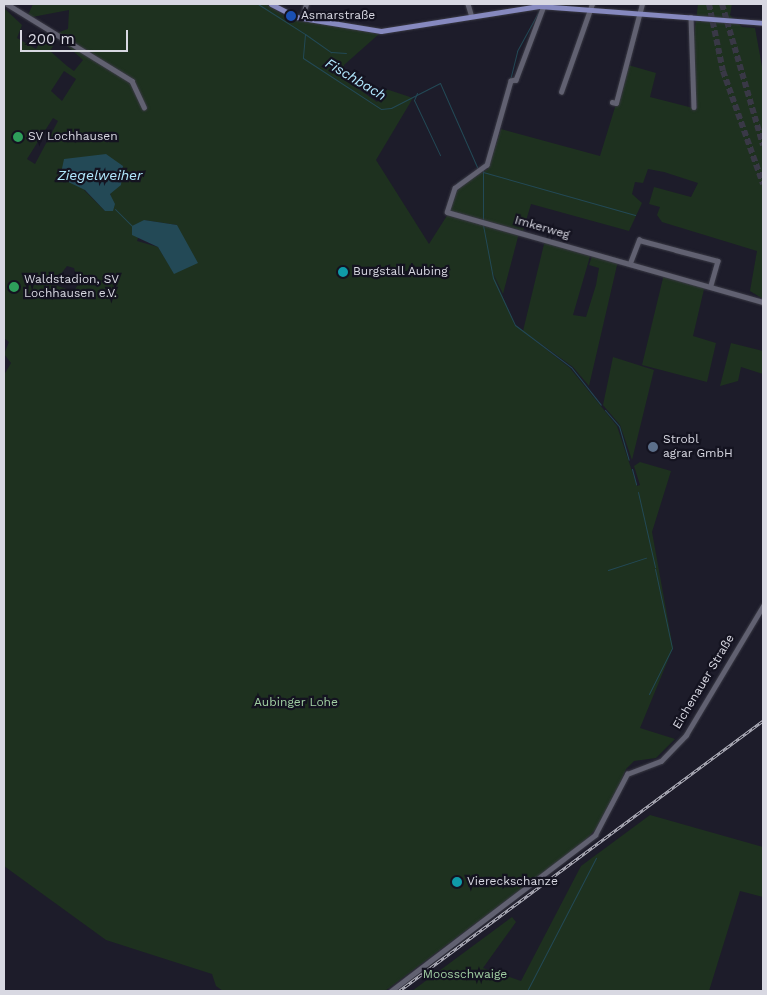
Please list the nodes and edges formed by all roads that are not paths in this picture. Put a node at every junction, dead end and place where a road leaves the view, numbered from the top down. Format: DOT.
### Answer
graph roads {
  1 [pos="7,4"];
  2 [pos="271,4"];
  3 [pos="306,4"];
  4 [pos="468,4"];
  5 [pos="642,4"];
  6 [pos="542,6"];
  7 [pos="591,6"];
  8 [pos="471,14"];
  9 [pos="639,14"];
  10 [pos="691,17"];
  11 [pos="302,18"];
  12 [pos="763,23"];
  13 [pos="560,92"];
  14 [pos="612,102"];
  15 [pos="144,107"];
  16 [pos="694,108"];
  17 [pos="630,264"];
  18 [pos="711,286"];
  19 [pos="763,302"];
  20 [pos="763,606"];
  21 [pos="391,991"];
  1 -- 15 [label="street"];
  2 -- 11 [label="main road"];
  3 -- 11 [label="street"];
  4 -- 8 [label="street"];
  5 -- 9 [label="street"];
  6 -- 7 [label="main road"];
  6 -- 8 [label="main road"];
  6 -- 17 [label="street, Imkerweg"];
  7 -- 9 [label="main road"];
  7 -- 13 [label="street"];
  8 -- 11 [label="main road"];
  9 -- 10 [label="main road"];
  9 -- 14 [label="street"];
  10 -- 12 [label="main road"];
  10 -- 16 [label="street"];
  17 -- 18 [label="street, Imkerweg"];
  17 -- 18 [label="street"];
  18 -- 19 [label="street, Imkerweg"];
  20 -- 21 [label="street, Eichenauer Straße"];
}
